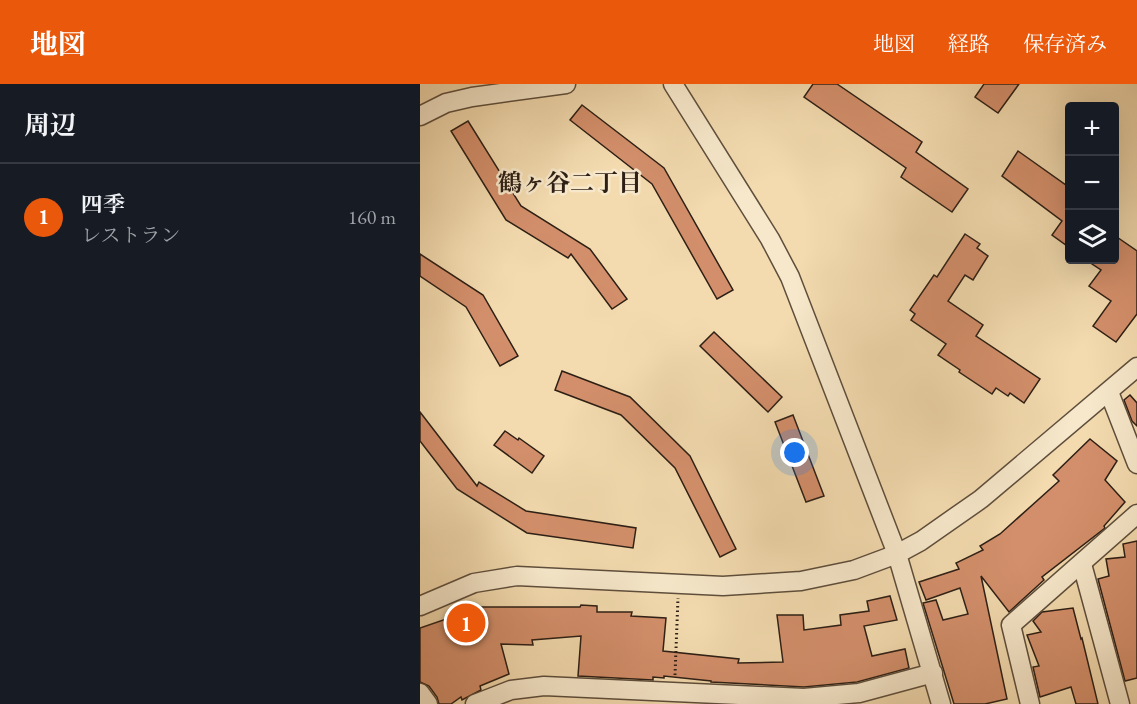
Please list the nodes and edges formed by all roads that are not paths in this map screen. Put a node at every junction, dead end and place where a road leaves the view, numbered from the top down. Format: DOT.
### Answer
graph roads {
  1 [pos="566,84"];
  2 [pos="673,84"];
  3 [pos="471,90"];
  4 [pos="420,116"];
  5 [pos="1137,367"];
  6 [pos="1109,392"];
  7 [pos="1137,464"];
  8 [pos="1137,514"];
  9 [pos="897,554"];
  10 [pos="1082,564"];
  11 [pos="420,606"];
  12 [pos="933,673"];
  13 [pos="420,693"];
  14 [pos="428,704"];
  15 [pos="475,704"];
  16 [pos="942,704"];
  17 [pos="1030,704"];
  18 [pos="1120,704"];
  1 -- 3 [label="street"];
  2 -- 9 [label="street"];
  3 -- 4 [label="street"];
  5 -- 6 [label="street"];
  6 -- 7 [label="street"];
  6 -- 9 [label="street"];
  8 -- 10 [label="street"];
  9 -- 11 [label="street"];
  9 -- 12 [label="street"];
  10 -- 17 [label="street"];
  10 -- 18 [label="street"];
  12 -- 15 [label="street"];
  12 -- 16 [label="street"];
  13 -- 14 [label="street"];
}
